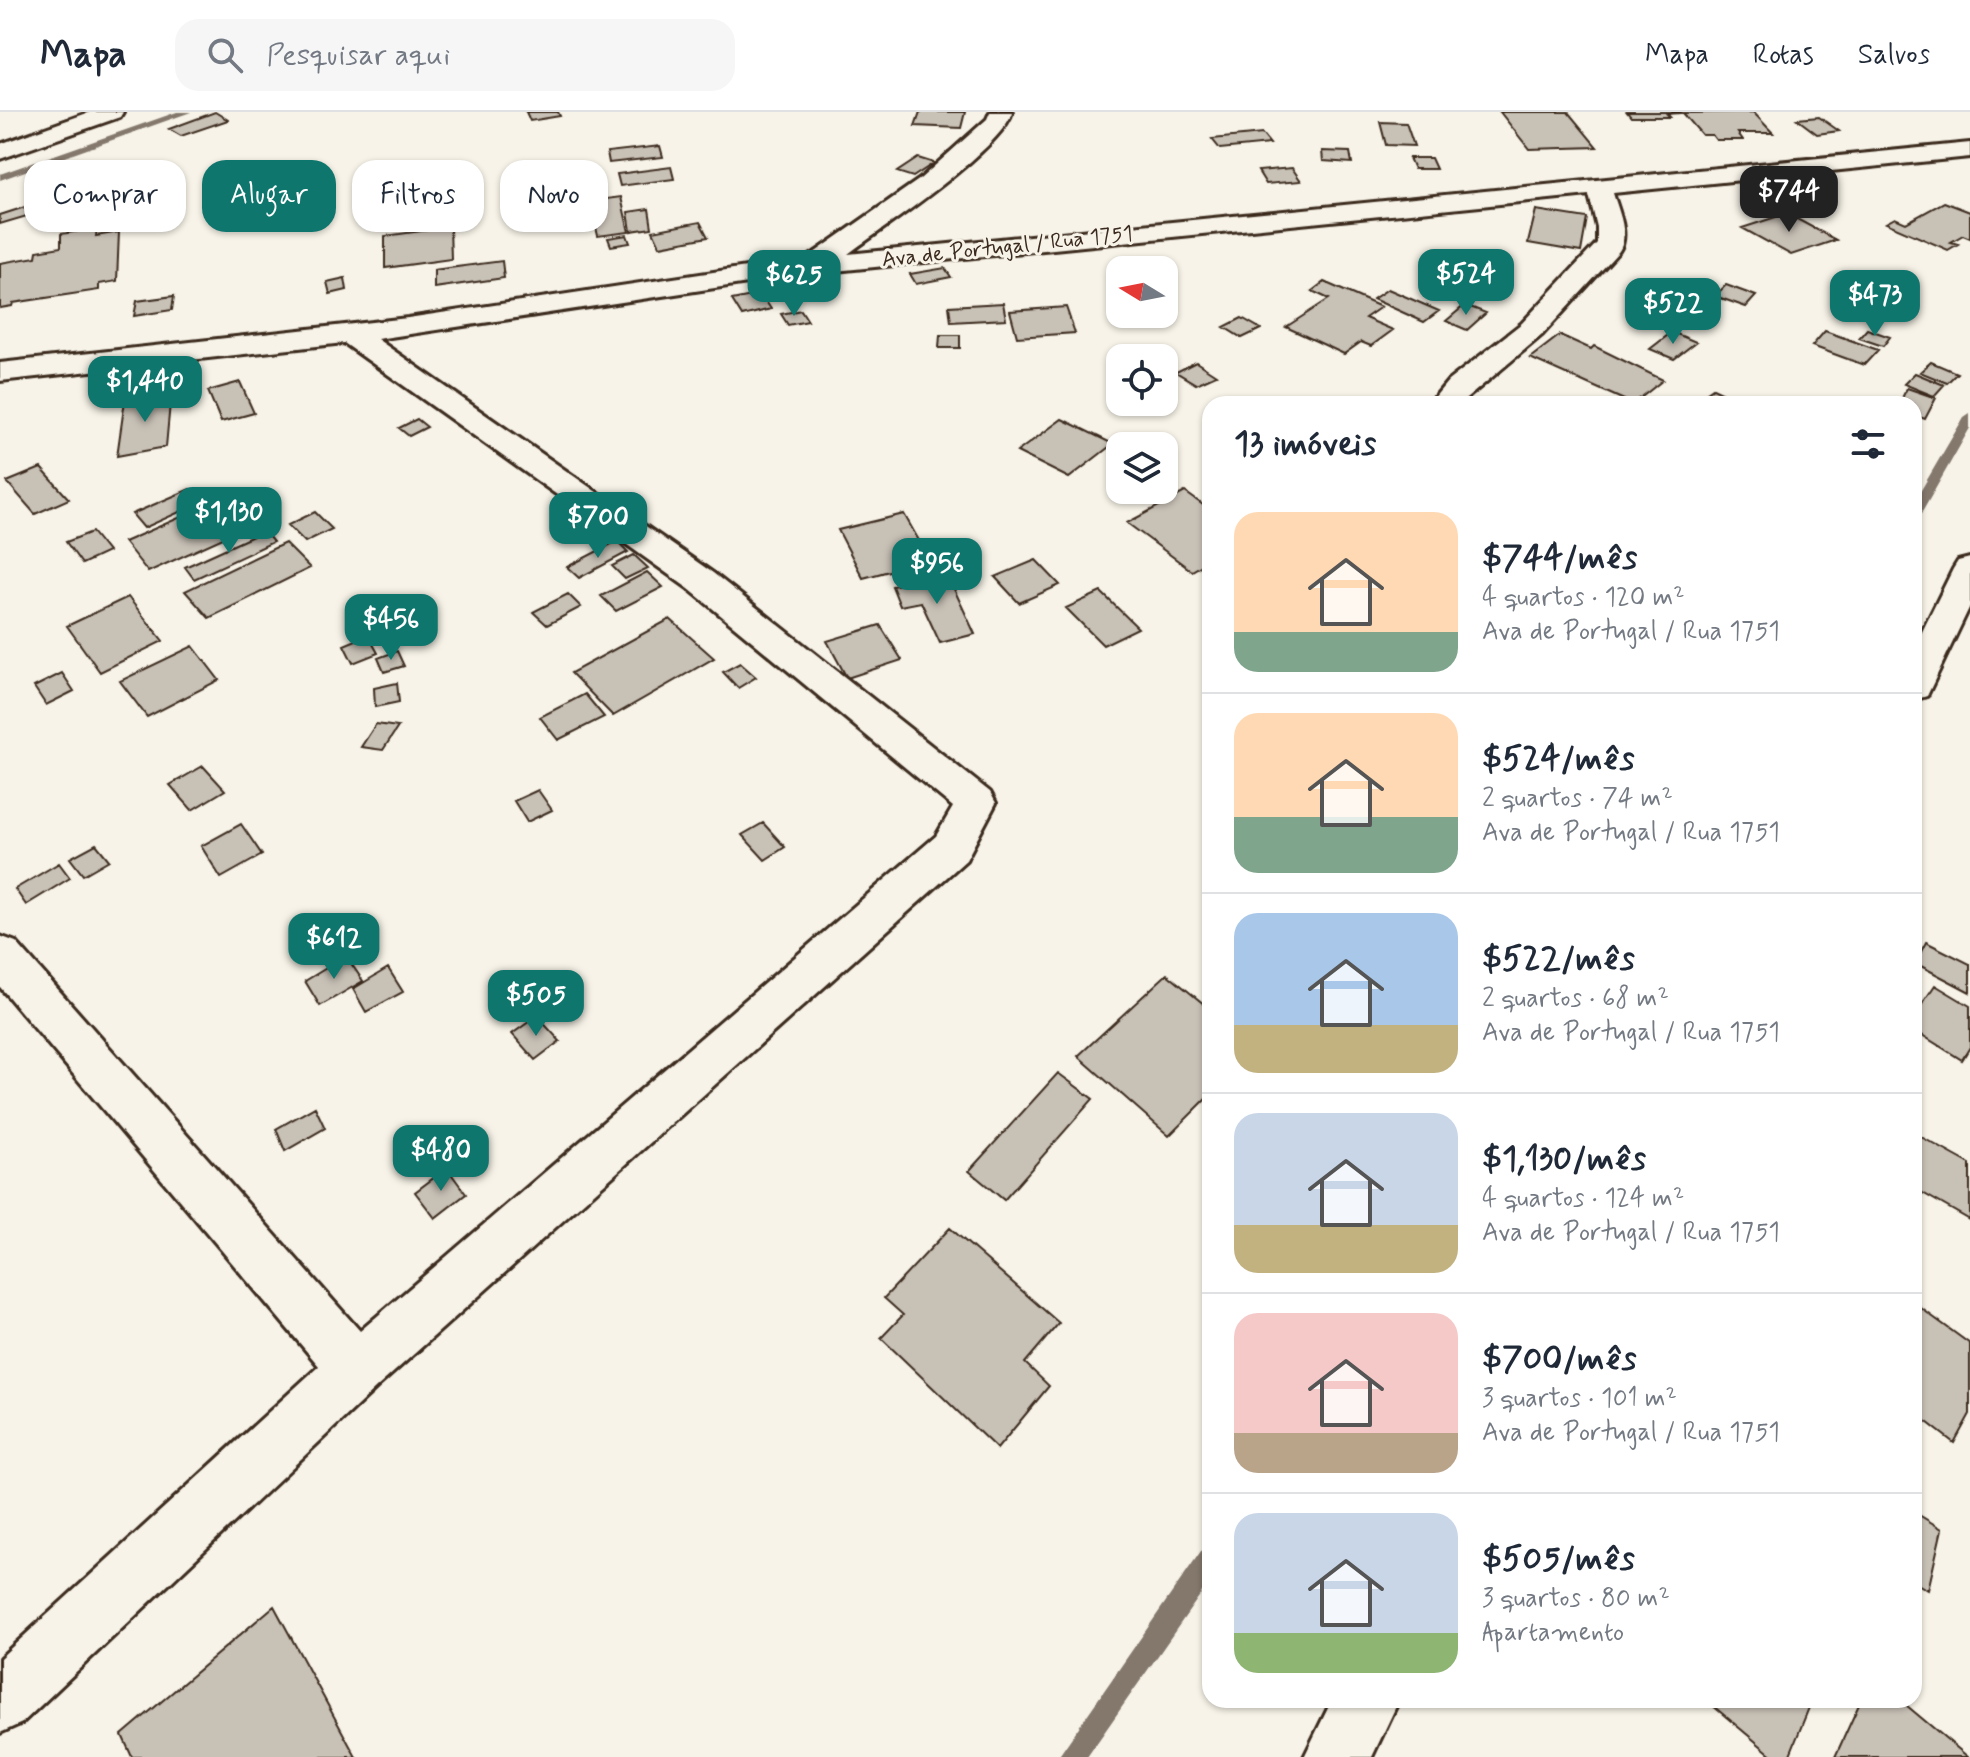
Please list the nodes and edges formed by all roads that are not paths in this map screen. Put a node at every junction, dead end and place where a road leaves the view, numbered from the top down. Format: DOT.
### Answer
graph roads {
  1 [pos="112,112"];
  2 [pos="1001,112"];
  3 [pos="8,141"];
  4 [pos="1970,150"];
  5 [pos="1599,186"];
  6 [pos="815,265"];
  7 [pos="351,334"];
  8 [pos="0,372"];
  9 [pos="1451,396"];
  10 [pos="1970,569"];
  11 [pos="1922,669"];
  12 [pos="0,955"];
  13 [pos="357,1369"];
  14 [pos="0,1701"];
  15 [pos="1363,1708"];
  16 [pos="1337,1757"];
  1 -- 3 [label="street"];
  2 -- 6 [label="street"];
  4 -- 5 [label="street, Ava de Portugal / Rua 1751"];
  5 -- 6 [label="street, Ava de Portugal / Rua 1751"];
  5 -- 9 [label="street"];
  6 -- 7 [label="street, Ava de Portugal / Rua 1751"];
  7 -- 8 [label="street, Ava de Portugal / Rua 1751"];
  7 -- 13 [label="street"];
  10 -- 11 [label="street"];
  12 -- 13 [label="street"];
  13 -- 14 [label="street"];
  15 -- 16 [label="street"];
}
